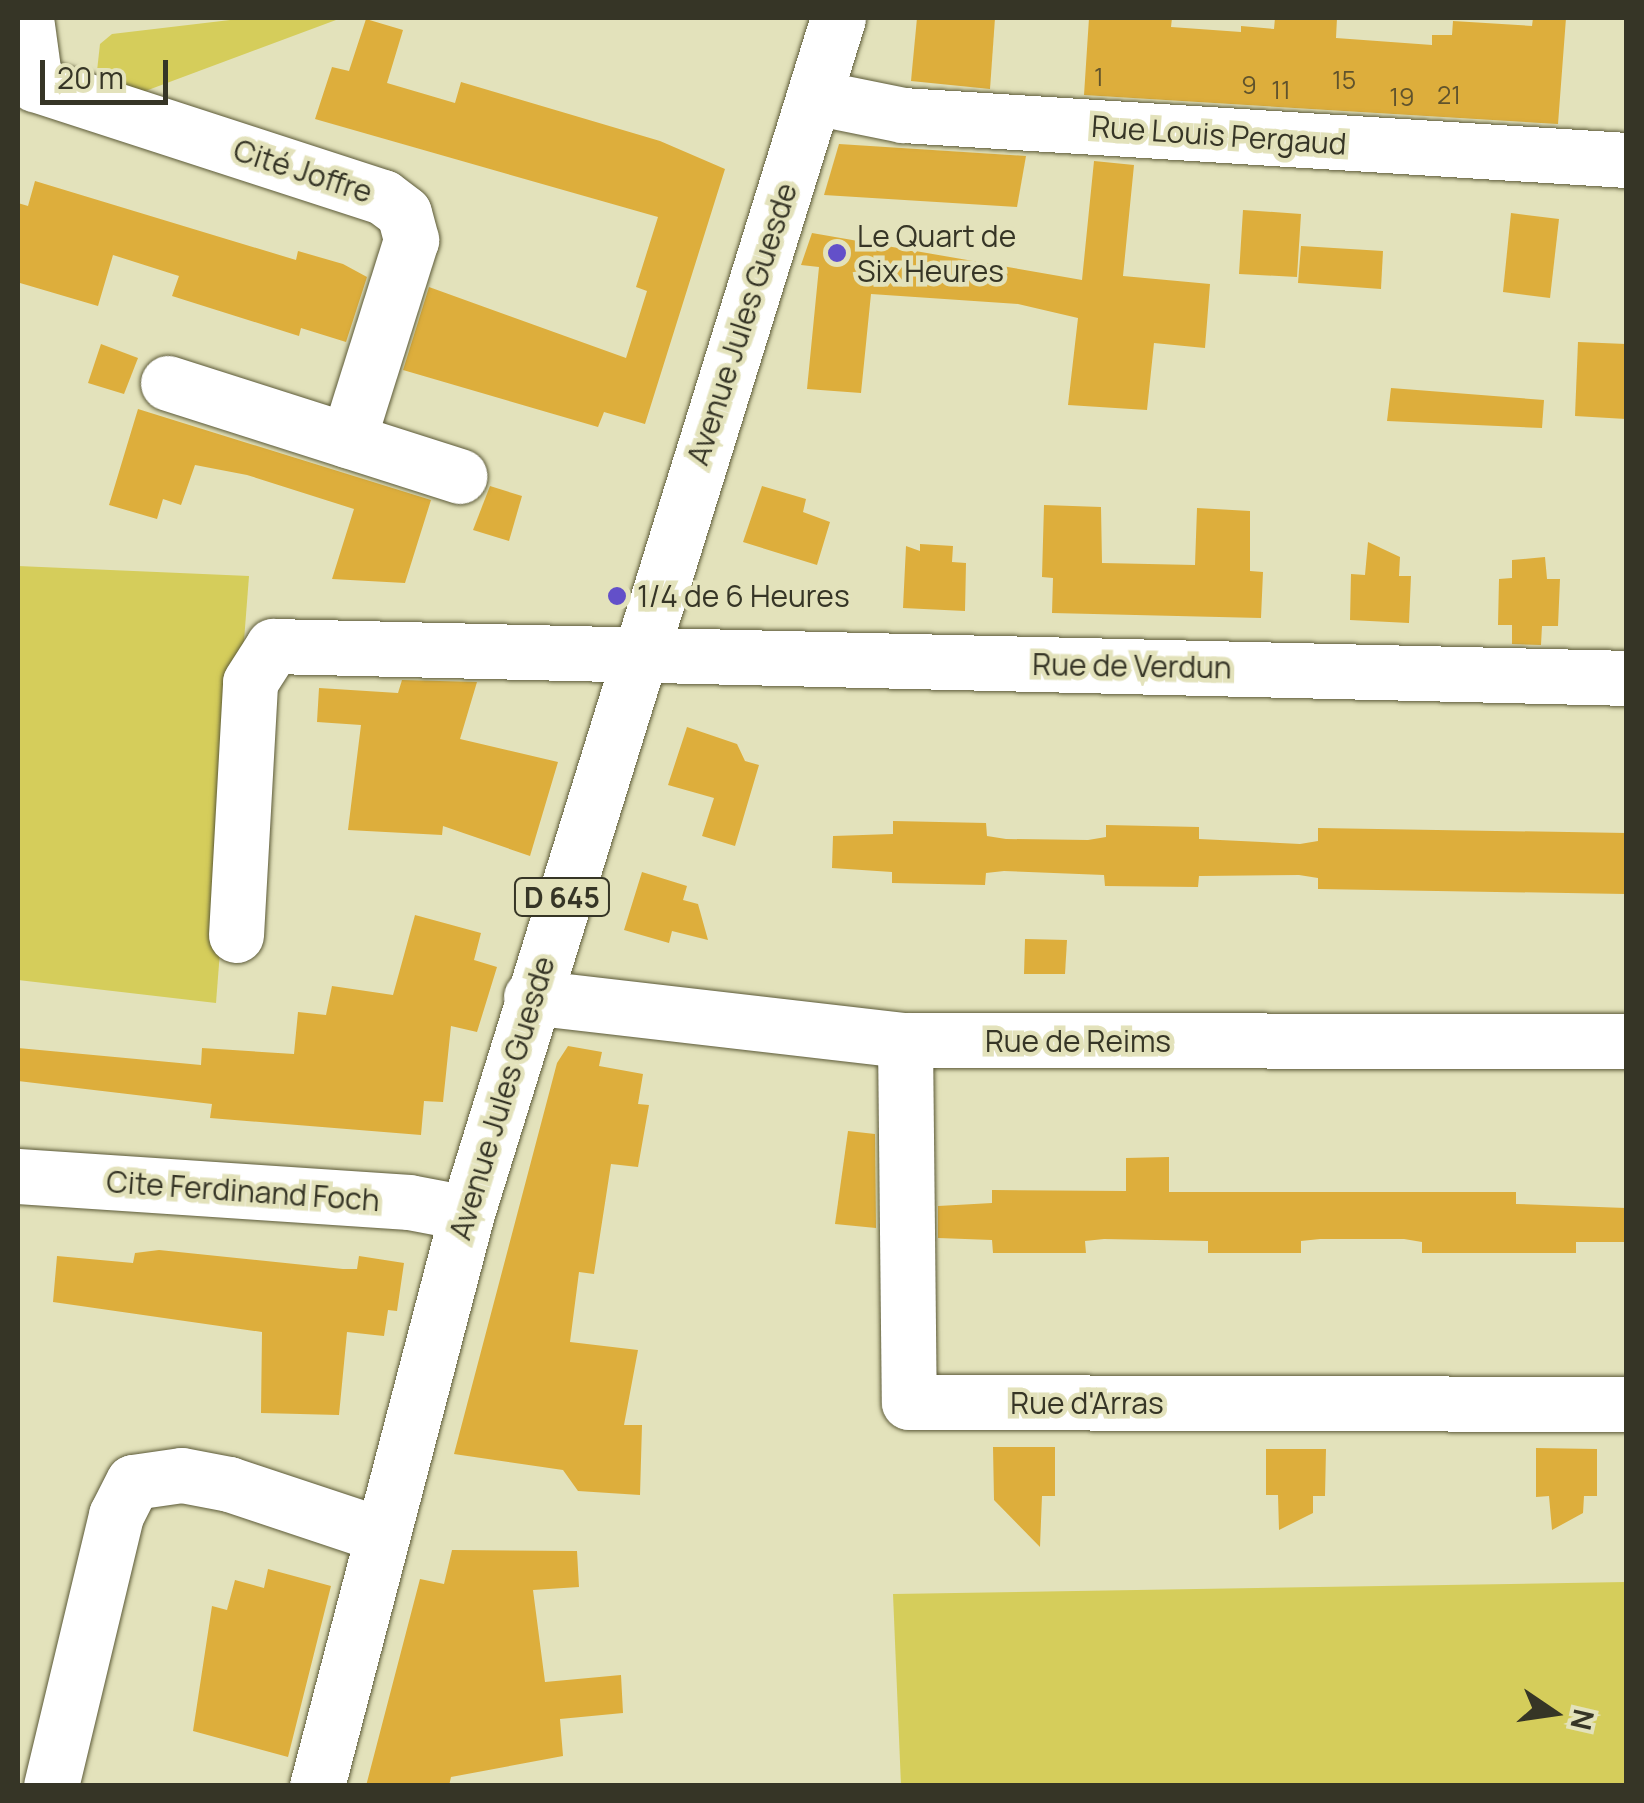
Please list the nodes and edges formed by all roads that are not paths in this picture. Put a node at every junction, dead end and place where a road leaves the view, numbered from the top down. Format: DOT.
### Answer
graph roads {
  1 [pos="26,18"];
  2 [pos="838,18"];
  3 [pos="26,86"];
  4 [pos="814,97"];
  5 [pos="1626,160"];
  6 [pos="168,383"];
  7 [pos="348,440"];
  8 [pos="460,476"];
  9 [pos="638,654"];
  10 [pos="1626,678"];
  11 [pos="236,935"];
  12 [pos="531,997"];
  13 [pos="905,1040"];
  14 [pos="1626,1041"];
  15 [pos="18,1176"];
  16 [pos="467,1212"];
  17 [pos="1626,1404"];
  18 [pos="382,1535"];
  19 [pos="51,1786"];
  20 [pos="318,1786"];
  1 -- 3 [label="street, Cité Joffre"];
  2 -- 4 [label="street, Avenue Jules Guesde / D 645"];
  3 -- 7 [label="street, Cité Joffre"];
  4 -- 5 [label="street, Rue Louis Pergaud"];
  4 -- 9 [label="street, Avenue Jules Guesde / D 645"];
  6 -- 7 [label="street"];
  7 -- 8 [label="street"];
  9 -- 10 [label="street, Rue de Verdun"];
  9 -- 11 [label="street, Rue de Verdun"];
  9 -- 12 [label="street, Avenue Jules Guesde / D 645"];
  12 -- 13 [label="street, Rue de Reims"];
  12 -- 16 [label="street, Avenue Jules Guesde / D 645"];
  13 -- 14 [label="street, Rue de Reims"];
  13 -- 17 [label="street, Rue d'Arras"];
  15 -- 16 [label="street, Cite Ferdinand Foch"];
  16 -- 18 [label="street, Avenue Jules Guesde / D 645"];
  18 -- 19 [label="street"];
  18 -- 20 [label="street, Avenue Jules Guesde / D 645"];
}
